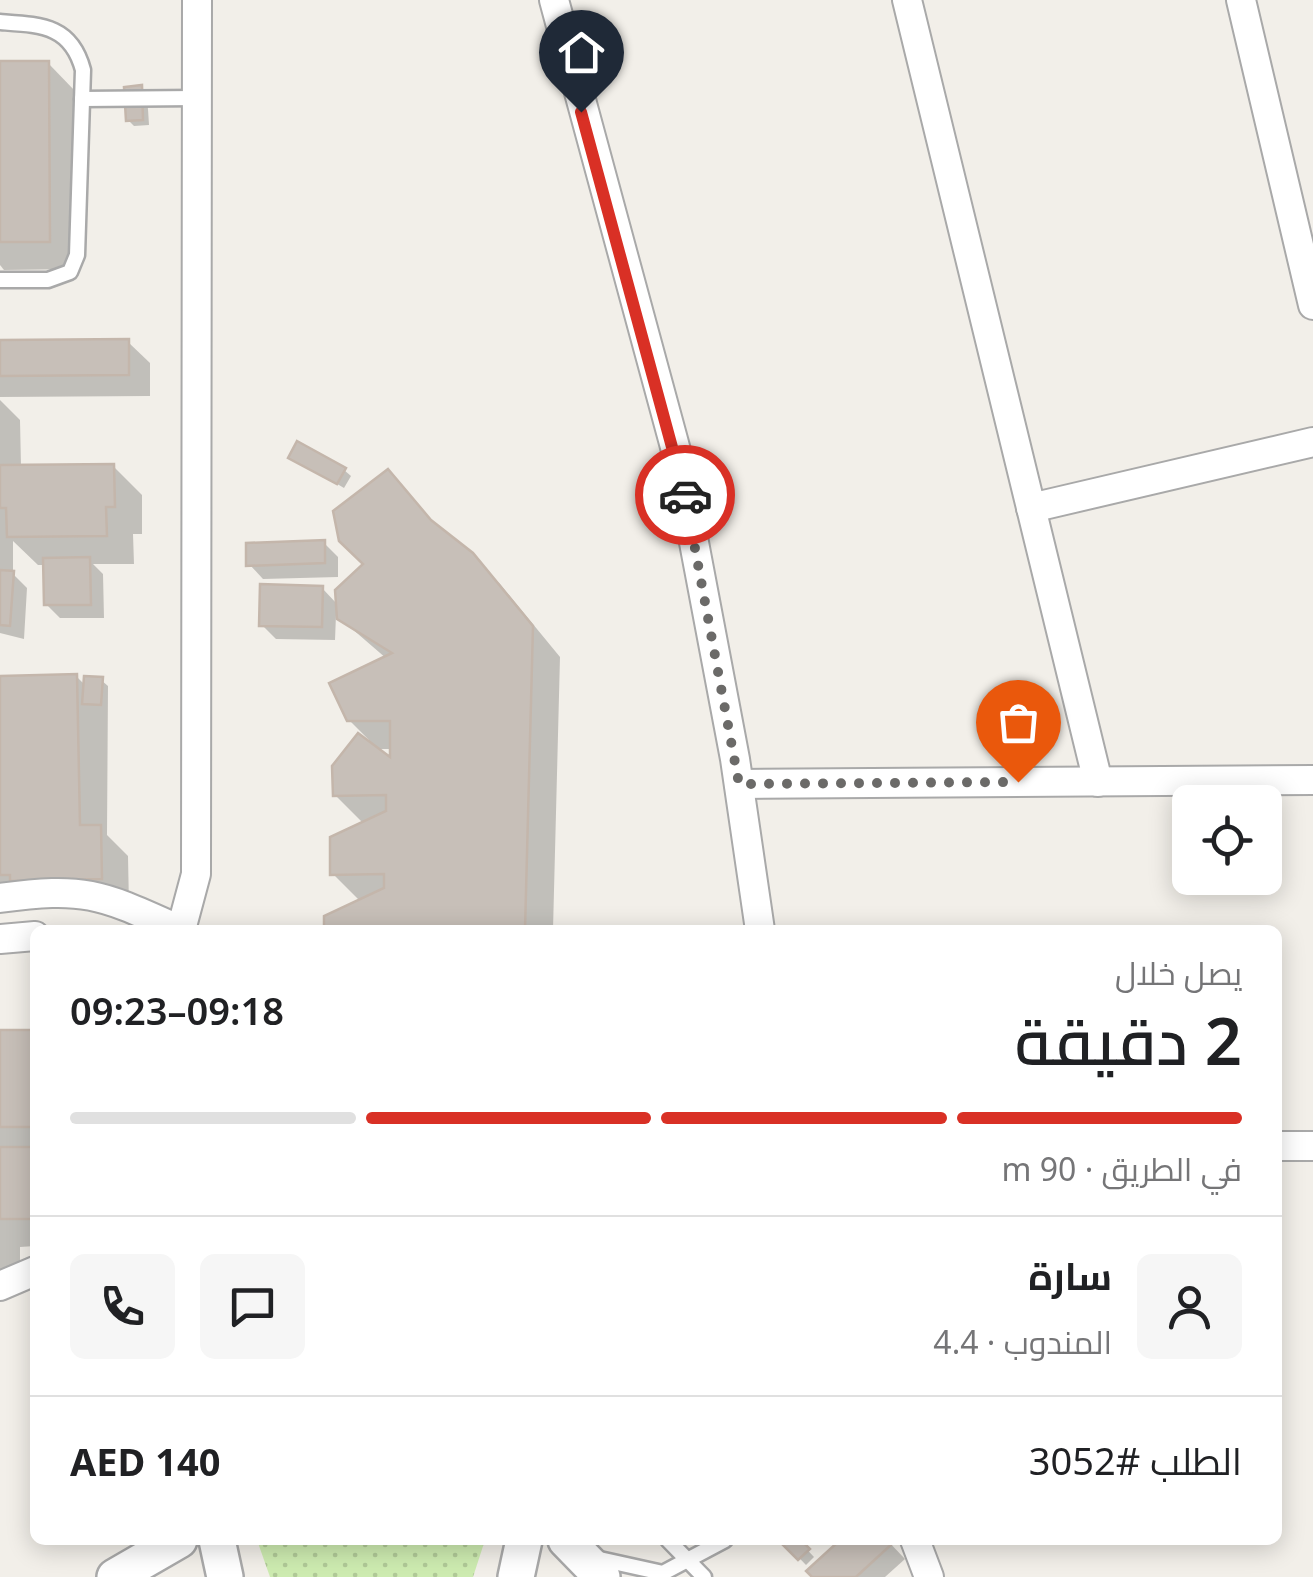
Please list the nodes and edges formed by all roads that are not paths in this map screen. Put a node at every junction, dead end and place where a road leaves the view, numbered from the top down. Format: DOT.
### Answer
graph roads {
  1 [pos="197,0"];
  2 [pos="554,0"];
  3 [pos="907,0"];
  4 [pos="1241,0"];
  5 [pos="0,22"];
  6 [pos="196,98"];
  7 [pos="82,99"];
  8 [pos="0,280"];
  9 [pos="1313,304"];
  10 [pos="1313,442"];
  11 [pos="1031,508"];
  12 [pos="1313,780"];
  13 [pos="1098,782"];
  14 [pos="739,784"];
  15 [pos="0,898"];
  16 [pos="170,925"];
  17 [pos="182,925"];
  18 [pos="759,925"];
  19 [pos="30,936"];
  20 [pos="0,938"];
  21 [pos="1282,1146"];
  22 [pos="1312,1149"];
  23 [pos="30,1261"];
  24 [pos="0,1270"];
  25 [pos="30,1273"];
  26 [pos="0,1286"];
  27 [pos="171,1545"];
  28 [pos="218,1545"];
  29 [pos="523,1545"];
  30 [pos="673,1545"];
  31 [pos="716,1545"];
  32 [pos="917,1545"];
  33 [pos="571,1546"];
  34 [pos="689,1561"];
  35 [pos="115,1577"];
  36 [pos="225,1577"];
  37 [pos="516,1577"];
  38 [pos="602,1577"];
  39 [pos="704,1577"];
  40 [pos="929,1577"];
  1 -- 6 [label="street"];
  2 -- 14 [label="street"];
  3 -- 11 [label="street"];
  4 -- 9 [label="street"];
  5 -- 7 [label="lane"];
  6 -- 7 [label="lane"];
  6 -- 17 [label="street"];
  7 -- 8 [label="lane"];
  10 -- 11 [label="street"];
  11 -- 13 [label="street"];
  12 -- 13 [label="street"];
  13 -- 14 [label="street"];
  14 -- 18 [label="street"];
  15 -- 16 [label="street"];
  19 -- 20 [label="street"];
  21 -- 22 [label="street"];
  23 -- 24 [label="street"];
  25 -- 26 [label="street"];
  27 -- 35 [label="street"];
  28 -- 36 [label="street"];
  29 -- 37 [label="street"];
  30 -- 34 [label="lane"];
  31 -- 34 [label="lane"];
  32 -- 40 [label="street"];
  33 -- 34 [label="lane"];
  33 -- 38 [label="street"];
  34 -- 39 [label="lane"];
}
